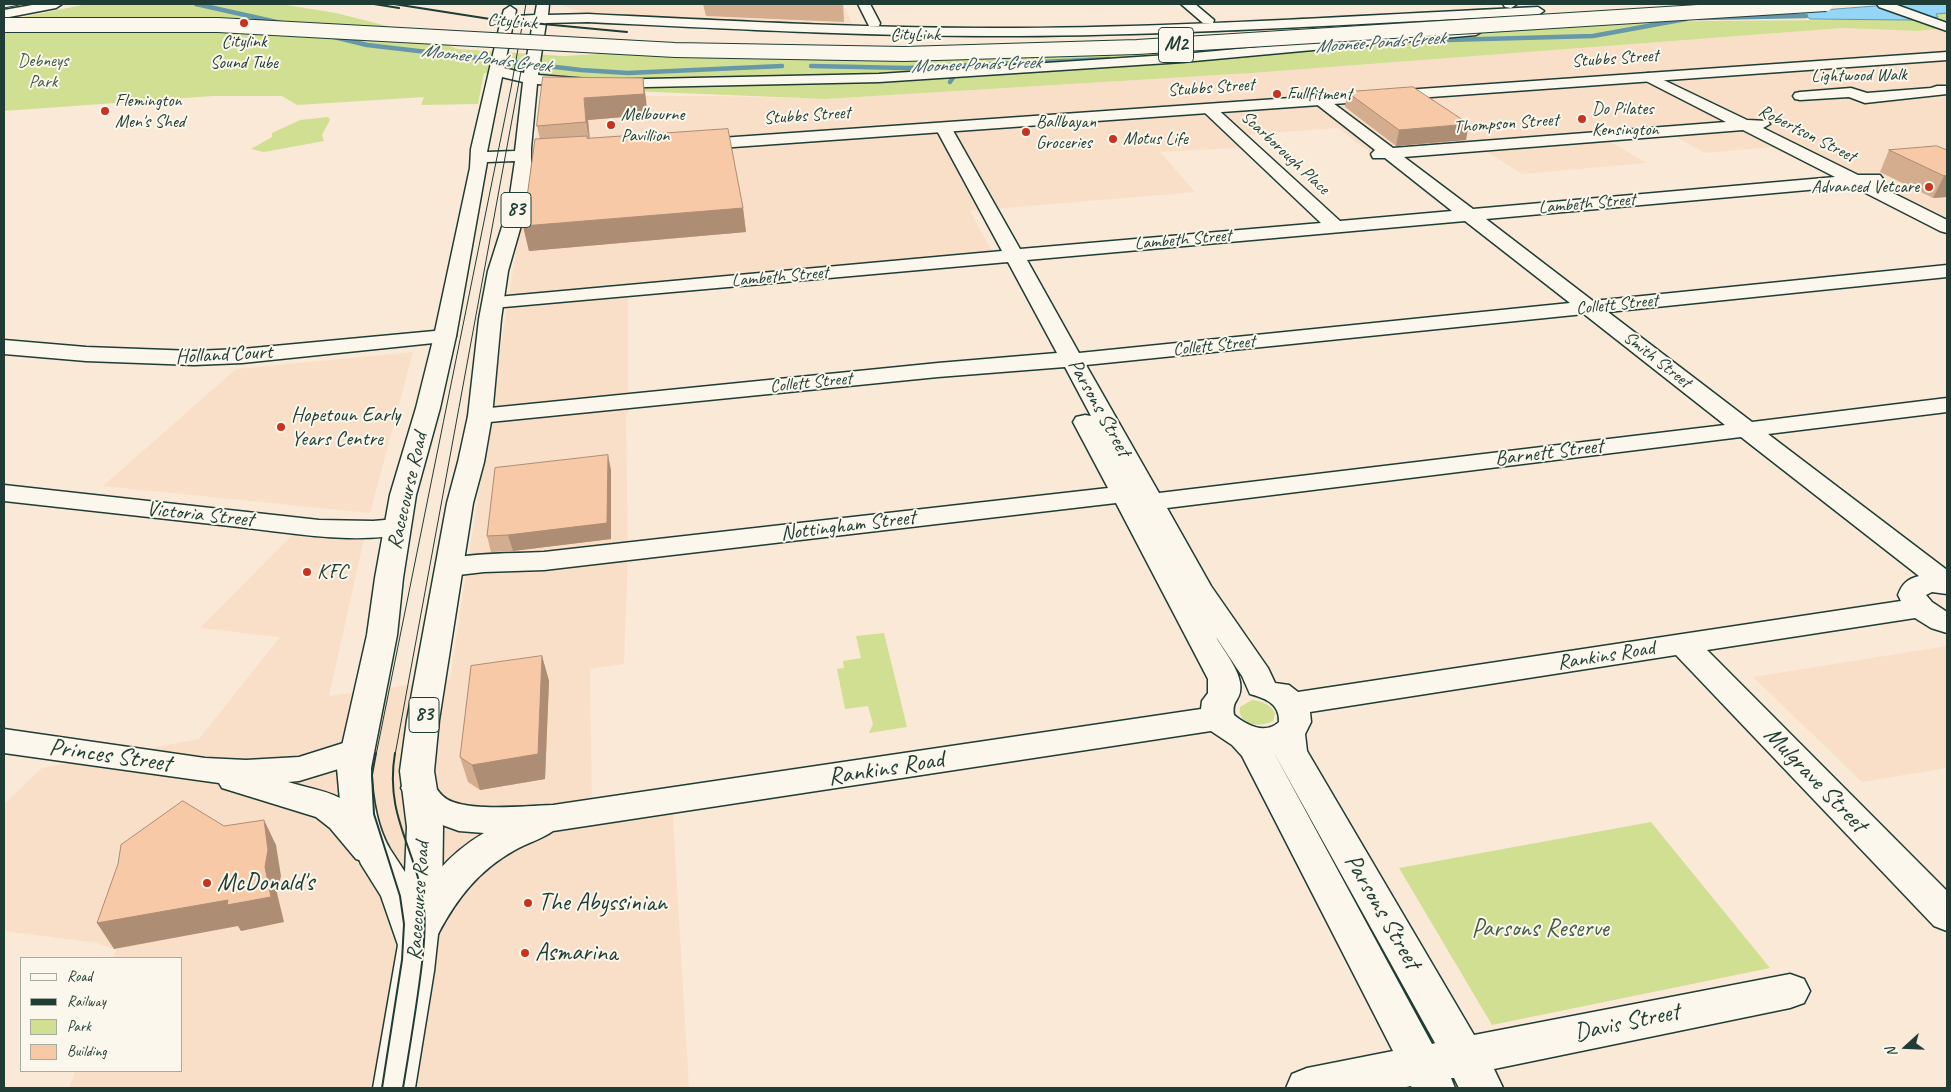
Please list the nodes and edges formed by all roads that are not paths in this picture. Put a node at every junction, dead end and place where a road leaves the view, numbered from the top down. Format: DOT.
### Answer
graph roads {
  1 [pos="56,4"];
  2 [pos="512,4"];
  3 [pos="544,4"];
  4 [pos="864,4"];
  5 [pos="1187,4"];
  6 [pos="1826,4"];
  7 [pos="1883,4"];
  8 [pos="1658,9"];
  9 [pos="1538,11"];
  10 [pos="4,15"];
  11 [pos="540,19"];
  12 [pos="592,19"];
  13 [pos="508,20"];
  14 [pos="1208,20"];
  15 [pos="874,23"];
  16 [pos="4,25"];
  17 [pos="1943,25"];
  18 [pos="1947,56"];
  19 [pos="496,70"];
  20 [pos="1656,76"];
  21 [pos="530,78"];
  22 [pos="569,85"];
  23 [pos="1947,90"];
  24 [pos="1800,96"];
  25 [pos="528,101"];
  26 [pos="1312,101"];
  27 [pos="1208,108"];
  28 [pos="1762,124"];
  29 [pos="1745,126"];
  30 [pos="933,128"];
  31 [pos="676,146"];
  32 [pos="1380,154"];
  33 [pos="531,156"];
  34 [pos="478,157"];
  35 [pos="1874,179"];
  36 [pos="1854,180"];
  37 [pos="1460,216"];
  38 [pos="1947,216"];
  39 [pos="1336,227"];
  40 [pos="1947,227"];
  41 [pos="1005,256"];
  42 [pos="1947,271"];
  43 [pos="493,302"];
  44 [pos="450,305"];
  45 [pos="1579,308"];
  46 [pos="444,336"];
  47 [pos="4,347"];
  48 [pos="1062,360"];
  49 [pos="1947,405"];
  50 [pos="480,416"];
  51 [pos="1735,430"];
  52 [pos="4,492"];
  53 [pos="1124,495"];
  54 [pos="1151,502"];
  55 [pos="397,527"];
  56 [pos="448,573"];
  57 [pos="1947,584"];
  58 [pos="1920,596"];
  59 [pos="1947,623"];
  60 [pos="1683,644"];
  61 [pos="1261,686"];
  62 [pos="1229,716"];
  63 [pos="1290,718"];
  64 [pos="4,741"];
  65 [pos="356,751"];
  66 [pos="217,771"];
  67 [pos="418,788"];
  68 [pos="553,818"];
  69 [pos="378,860"];
  70 [pos="1947,915"];
  71 [pos="414,971"];
  72 [pos="1790,991"];
  73 [pos="1473,1072"];
  74 [pos="1428,1076"];
  75 [pos="394,1088"];
  76 [pos="1306,1088"];
  1 -- 10 [label="main road"];
  2 -- 13 [label="main road, Racecourse Road / 83"];
  3 -- 11 [label="main road, Racecourse Road / 83"];
  3 -- 12 [label="main road"];
  4 -- 15 [label="main road"];
  5 -- 14 [label="main road"];
  6 -- 8 [label="main road, CityLink / M2, bridge"];
  7 -- 17 [label="main road"];
  8 -- 9 [label="main road, CityLink / M2"];
  8 -- 16 [label="main road, CityLink / M2, bridge"];
  8 -- 22 [label="main road, bridge"];
  9 -- 10 [label="main road, CityLink / M2"];
  9 -- 12 [label="main road"];
  11 -- 12 [label="main road"];
  11 -- 13 [label="main road"];
  11 -- 21 [label="main road, Racecourse Road / 83"];
  13 -- 19 [label="main road, Racecourse Road / 83"];
  18 -- 20 [label="main road, Stubbs Street"];
  19 -- 21 [label="main road"];
  19 -- 34 [label="main road, Racecourse Road / 83"];
  20 -- 26 [label="main road, Stubbs Street"];
  20 -- 28 [label="main road, Robertson Street"];
  20 -- 29 [label="main road, Robertson Street"];
  21 -- 22 [label="main road"];
  21 -- 25 [label="main road, Racecourse Road / 83"];
  22 -- 25 [label="main road"];
  23 -- 24 [label="main road, Lightwood Walk"];
  25 -- 33 [label="main road, Racecourse Road / 83"];
  26 -- 27 [label="main road, Stubbs Street"];
  26 -- 32 [label="main road, Smith Street"];
  27 -- 30 [label="main road, Stubbs Street"];
  27 -- 39 [label="main road, Scarborough Place"];
  28 -- 29 [label="main road, Thompson Street"];
  28 -- 35 [label="main road, Robertson Street"];
  29 -- 32 [label="main road, Thompson Street"];
  29 -- 36 [label="main road, Robertson Street"];
  30 -- 31 [label="main road, Stubbs Street"];
  30 -- 41 [label="main road, Parsons Street"];
  32 -- 37 [label="main road, Smith Street"];
  33 -- 34 [label="main road"];
  33 -- 43 [label="main road, Racecourse Road / 83"];
  34 -- 44 [label="main road, Racecourse Road / 83"];
  35 -- 36 [label="main road, Lambeth Street"];
  35 -- 38 [label="main road, Robertson Street"];
  36 -- 37 [label="main road, Lambeth Street"];
  36 -- 40 [label="main road, Robertson Street"];
  37 -- 39 [label="main road, Lambeth Street"];
  37 -- 45 [label="main road, Smith Street"];
  39 -- 41 [label="main road, Lambeth Street"];
  41 -- 43 [label="main road, Lambeth Street"];
  41 -- 48 [label="main road, Parsons Street"];
  42 -- 45 [label="main road, Collett Street"];
  43 -- 44 [label="main road, Lambeth Street"];
  43 -- 50 [label="main road, Racecourse Road / 83"];
  44 -- 46 [label="main road, Racecourse Road / 83"];
  45 -- 48 [label="main road, Collett Street"];
  45 -- 51 [label="main road, Smith Street"];
  46 -- 47 [label="main road, Holland Court"];
  46 -- 55 [label="main road, Racecourse Road / 83"];
  48 -- 50 [label="main road, Collett Street"];
  48 -- 53 [label="main road, Parsons Street"];
  48 -- 54 [label="main road, Parsons Street"];
  49 -- 51 [label="main road, Barnett Street"];
  50 -- 56 [label="main road, Racecourse Road / 83"];
  51 -- 54 [label="main road, Barnett Street"];
  51 -- 57 [label="main road, Smith Street"];
  51 -- 58 [label="main road, Smith Street"];
  52 -- 55 [label="main road, Victoria Street"];
  53 -- 54 [label="main road, Nottingham Street"];
  53 -- 56 [label="main road, Nottingham Street"];
  53 -- 62 [label="main road, Parsons Street"];
  54 -- 61 [label="main road, Parsons Street"];
  55 -- 65 [label="main road, Racecourse Road / 83"];
  56 -- 67 [label="main road, Racecourse Road / 83"];
  57 -- 58 [label="main road, Rankins Road"];
  58 -- 59 [label="main road, Smith Street"];
  58 -- 60 [label="main road, Rankins Road"];
  60 -- 63 [label="main road, Rankins Road"];
  60 -- 70 [label="main road, Mulgrave Street"];
  61 -- 62 [label="main road"];
  61 -- 63 [label="main road"];
  62 -- 63 [label="main road"];
  62 -- 68 [label="main road, Rankins Road"];
  62 -- 74 [label="main road, Parsons Street"];
  63 -- 73 [label="main road, Parsons Street"];
  64 -- 66 [label="main road, Princes Street"];
  65 -- 66 [label="main road, Princes Street"];
  65 -- 69 [label="main road, Racecourse Road / 83"];
  66 -- 69 [label="main road, Princes Street"];
  67 -- 68 [label="main road, Rankins Road"];
  67 -- 71 [label="main road, Racecourse Road / 83"];
  68 -- 71 [label="main road, Rankins Road"];
  69 -- 71 [label="main road, Racecourse Road / 83"];
  71 -- 75 [label="main road, Racecourse Road / 83"];
  72 -- 73 [label="main road, Davis Street"];
  73 -- 74 [label="main road, Davis Street"];
  74 -- 76 [label="main road, Davis Street"];
}
